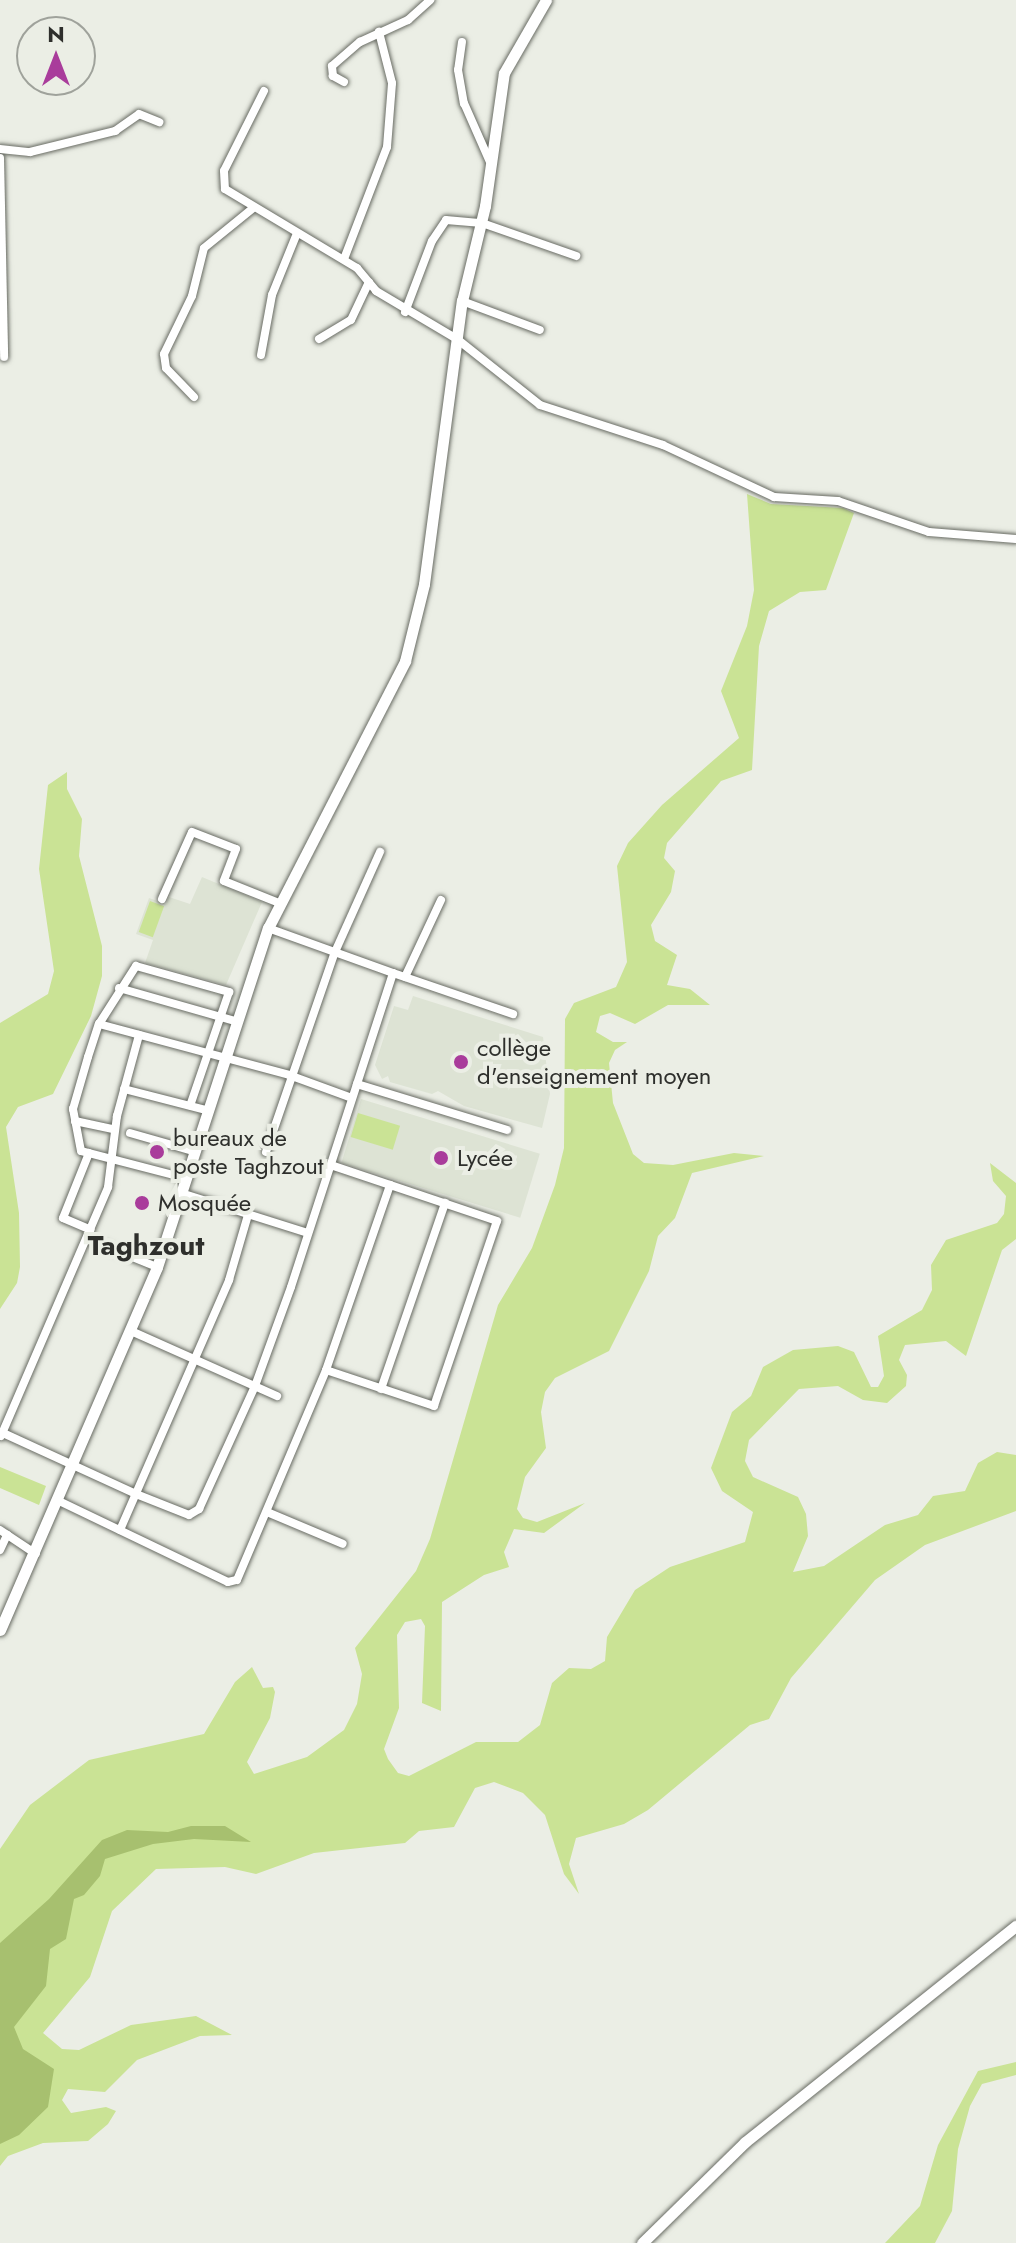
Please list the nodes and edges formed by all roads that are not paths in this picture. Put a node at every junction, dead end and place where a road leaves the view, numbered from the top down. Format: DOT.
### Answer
graph roads {
  1 [pos="430,0"];
  2 [pos="546,0"];
  3 [pos="379,32"];
  4 [pos="462,42"];
  5 [pos="344,82"];
  6 [pos="264,91"];
  7 [pos="159,122"];
  8 [pos="0,149"];
  9 [pos="0,158"];
  10 [pos="491,163"];
  11 [pos="252,209"];
  12 [pos="482,223"];
  13 [pos="297,233"];
  14 [pos="576,256"];
  15 [pos="344,259"];
  16 [pos="369,282"];
  17 [pos="462,301"];
  18 [pos="405,312"];
  19 [pos="540,330"];
  20 [pos="319,339"];
  21 [pos="457,339"];
  22 [pos="261,355"];
  23 [pos="4,357"];
  24 [pos="194,397"];
  25 [pos="1016,539"];
  26 [pos="380,852"];
  27 [pos="162,899"];
  28 [pos="441,900"];
  29 [pos="279,903"];
  30 [pos="268,928"];
  31 [pos="335,952"];
  32 [pos="393,973"];
  33 [pos="405,977"];
  34 [pos="119,988"];
  35 [pos="513,1014"];
  36 [pos="220,1017"];
  37 [pos="235,1021"];
  38 [pos="99,1024"];
  39 [pos="139,1035"];
  40 [pos="206,1054"];
  41 [pos="221,1058"];
  42 [pos="289,1075"];
  43 [pos="357,1084"];
  44 [pos="124,1089"];
  45 [pos="352,1098"];
  46 [pos="190,1106"];
  47 [pos="206,1110"];
  48 [pos="75,1121"];
  49 [pos="114,1129"];
  50 [pos="507,1130"];
  51 [pos="130,1133"];
  52 [pos="193,1151"];
  53 [pos="266,1152"];
  54 [pos="89,1153"];
  55 [pos="116,1158"];
  56 [pos="331,1165"];
  57 [pos="185,1178"];
  58 [pos="390,1185"];
  59 [pos="181,1193"];
  60 [pos="445,1203"];
  61 [pos="248,1215"];
  62 [pos="308,1233"];
  63 [pos="90,1235"];
  64 [pos="157,1267"];
  65 [pos="131,1331"];
  66 [pos="196,1360"];
  67 [pos="326,1370"];
  68 [pos="255,1386"];
  69 [pos="381,1389"];
  70 [pos="277,1396"];
  71 [pos="1,1436"];
  72 [pos="74,1466"];
  73 [pos="136,1494"];
  74 [pos="59,1501"];
  75 [pos="267,1512"];
  76 [pos="120,1530"];
  77 [pos="4,1533"];
  78 [pos="343,1544"];
  79 [pos="0,1550"];
  80 [pos="37,1554"];
  81 [pos="0,1630"];
  82 [pos="1016,1926"];
  83 [pos="642,2243"];
  1 -- 3 [label="street"];
  2 -- 10 [label="main road"];
  3 -- 5 [label="street"];
  3 -- 15 [label="street"];
  4 -- 10 [label="street"];
  6 -- 11 [label="street"];
  7 -- 8 [label="street"];
  9 -- 23 [label="street"];
  10 -- 12 [label="main road"];
  11 -- 13 [label="street"];
  11 -- 24 [label="street"];
  12 -- 14 [label="street"];
  12 -- 17 [label="main road"];
  12 -- 18 [label="street"];
  13 -- 15 [label="street"];
  13 -- 22 [label="street"];
  15 -- 16 [label="street"];
  16 -- 18 [label="street"];
  16 -- 20 [label="street"];
  17 -- 19 [label="street"];
  17 -- 21 [label="main road"];
  18 -- 21 [label="street"];
  21 -- 25 [label="street"];
  21 -- 29 [label="main road"];
  26 -- 31 [label="street"];
  27 -- 29 [label="street"];
  28 -- 33 [label="street"];
  29 -- 30 [label="main road"];
  30 -- 31 [label="street"];
  30 -- 37 [label="main road"];
  31 -- 32 [label="street"];
  31 -- 42 [label="street"];
  32 -- 33 [label="street"];
  32 -- 43 [label="street"];
  33 -- 35 [label="street"];
  34 -- 36 [label="street"];
  34 -- 36 [label="street"];
  34 -- 38 [label="street"];
  36 -- 37 [label="street"];
  36 -- 40 [label="street"];
  37 -- 41 [label="main road"];
  38 -- 39 [label="street"];
  38 -- 48 [label="street"];
  39 -- 40 [label="street"];
  39 -- 44 [label="street"];
  40 -- 41 [label="street"];
  40 -- 46 [label="street"];
  41 -- 42 [label="street"];
  41 -- 47 [label="main road"];
  42 -- 45 [label="street"];
  42 -- 53 [label="street"];
  43 -- 45 [label="street"];
  43 -- 50 [label="street"];
  44 -- 46 [label="street"];
  44 -- 49 [label="street"];
  45 -- 56 [label="street"];
  46 -- 47 [label="street"];
  47 -- 52 [label="main road"];
  48 -- 49 [label="street"];
  48 -- 54 [label="street"];
  49 -- 55 [label="street"];
  51 -- 52 [label="street"];
  52 -- 57 [label="main road"];
  54 -- 55 [label="street"];
  54 -- 63 [label="street"];
  55 -- 57 [label="street"];
  55 -- 63 [label="street"];
  56 -- 58 [label="street"];
  56 -- 62 [label="street"];
  57 -- 59 [label="main road"];
  58 -- 60 [label="street"];
  58 -- 67 [label="street"];
  59 -- 61 [label="street"];
  59 -- 64 [label="main road"];
  60 -- 69 [label="street"];
  60 -- 69 [label="street"];
  61 -- 62 [label="street"];
  61 -- 66 [label="street"];
  62 -- 68 [label="street"];
  63 -- 64 [label="street"];
  63 -- 71 [label="street"];
  64 -- 65 [label="main road"];
  65 -- 66 [label="street"];
  65 -- 72 [label="main road"];
  66 -- 68 [label="street"];
  66 -- 73 [label="street"];
  67 -- 69 [label="street"];
  67 -- 75 [label="street"];
  68 -- 70 [label="street"];
  68 -- 73 [label="street"];
  71 -- 72 [label="street"];
  72 -- 73 [label="street"];
  72 -- 74 [label="main road"];
  73 -- 76 [label="street"];
  74 -- 76 [label="street"];
  74 -- 80 [label="main road"];
  75 -- 76 [label="street"];
  75 -- 78 [label="street"];
  77 -- 79 [label="street"];
  77 -- 80 [label="street"];
  80 -- 81 [label="main road"];
  82 -- 83 [label="main road"];
}
